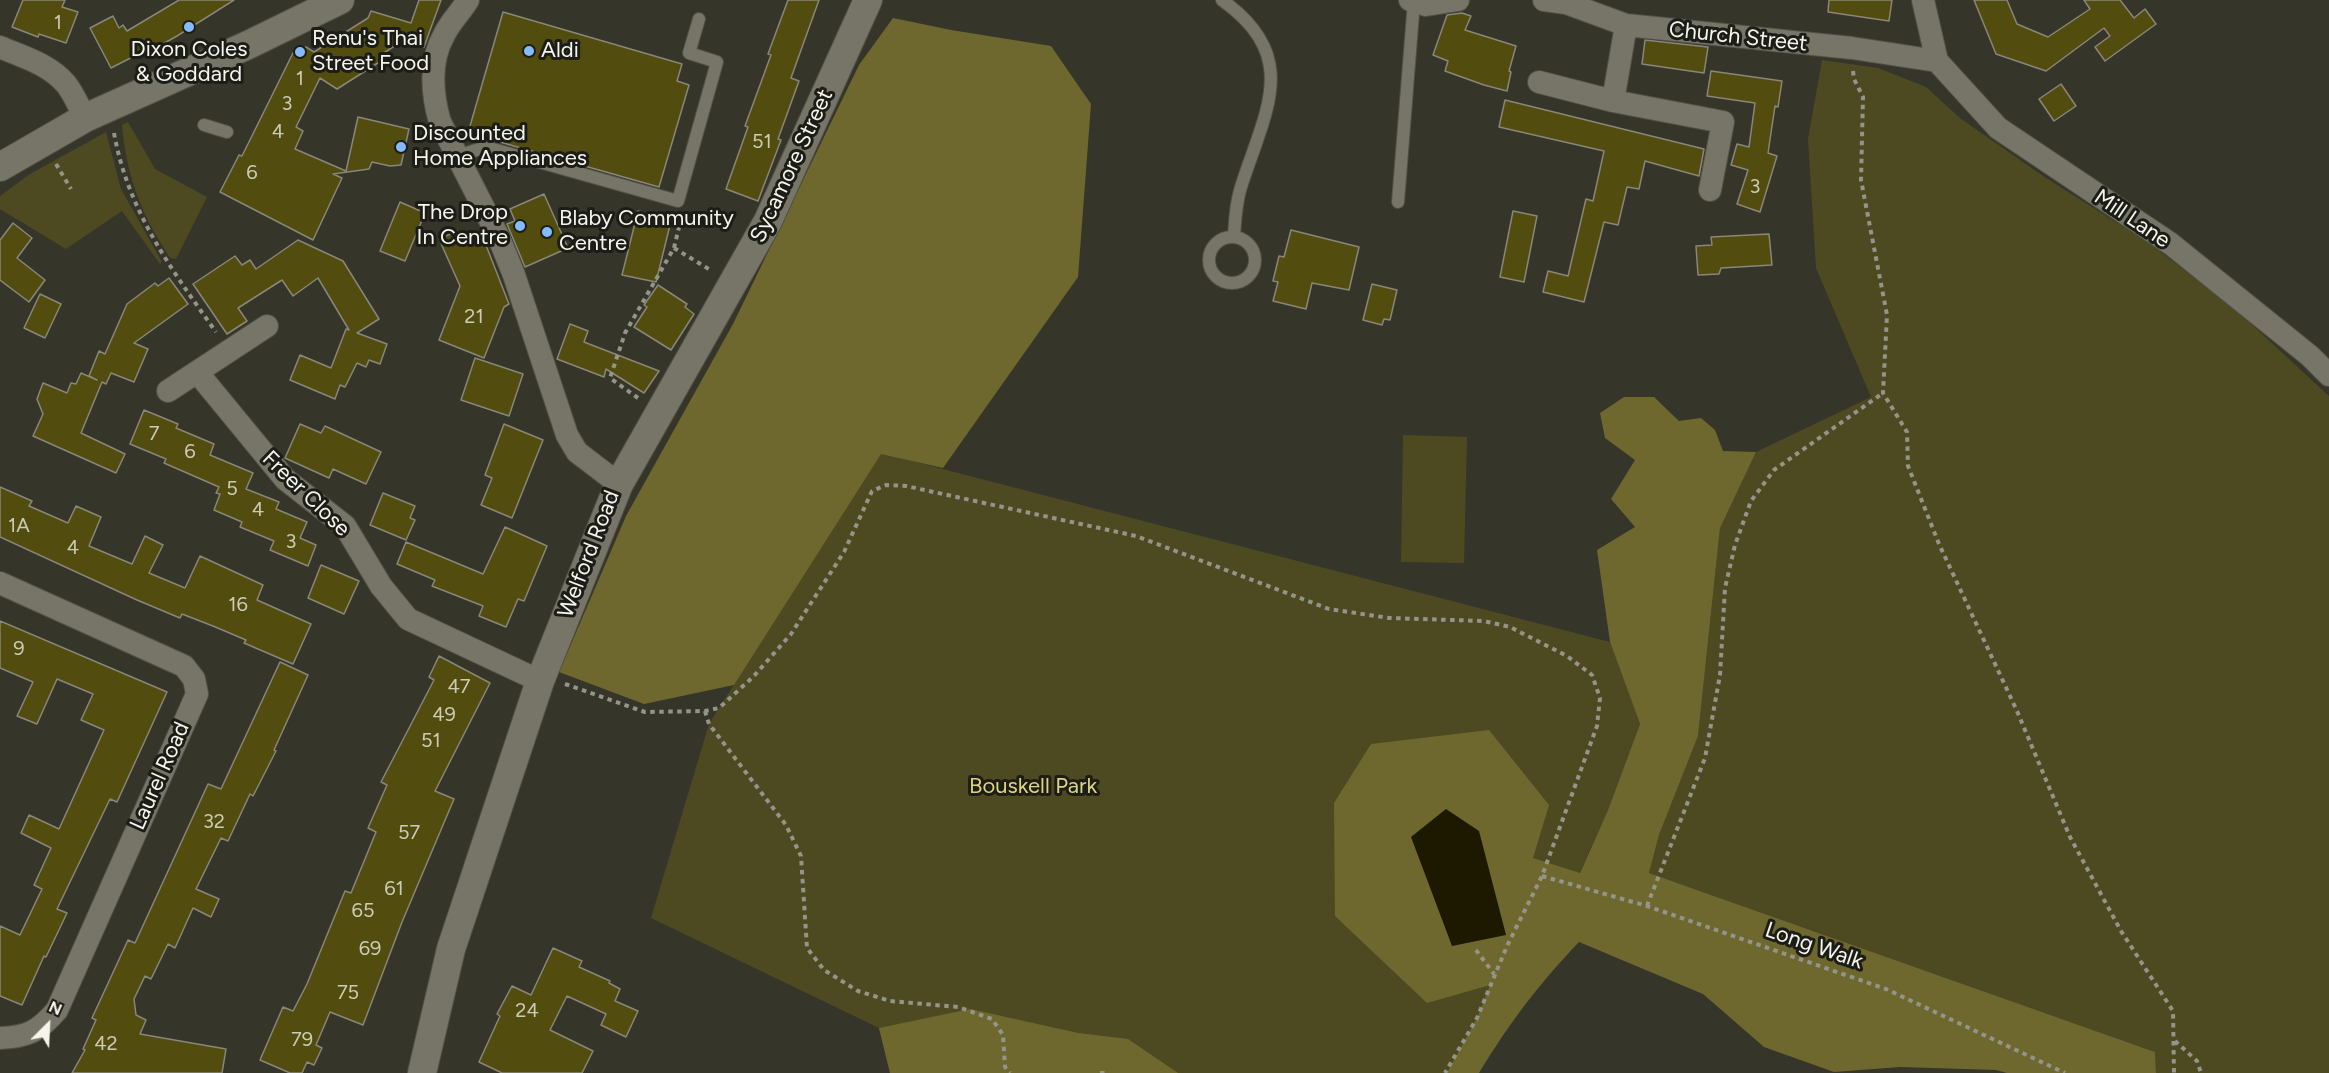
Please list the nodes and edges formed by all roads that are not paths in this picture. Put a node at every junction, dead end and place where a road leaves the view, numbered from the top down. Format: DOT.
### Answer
graph roads {
  1 [pos="340,0"];
  2 [pos="468,0"];
  3 [pos="868,0"];
  4 [pos="1222,0"];
  5 [pos="1458,0"];
  6 [pos="1544,0"];
  7 [pos="1923,0"];
  8 [pos="1412,1"];
  9 [pos="699,19"];
  10 [pos="1626,26"];
  11 [pos="0,47"];
  12 [pos="1936,61"];
  13 [pos="1539,82"];
  14 [pos="1613,101"];
  15 [pos="98,120"];
  16 [pos="204,125"];
  17 [pos="227,132"];
  18 [pos="457,156"];
  19 [pos="0,167"];
  20 [pos="1710,190"];
  21 [pos="1398,202"];
  22 [pos="1234,237"];
  23 [pos="267,326"];
  24 [pos="197,372"];
  25 [pos="2329,375"];
  26 [pos="168,391"];
  27 [pos="619,484"];
  28 [pos="0,583"];
  29 [pos="550,681"];
  30 [pos="0,1038"];
  31 [pos="422,1073"];
  1 -- 15 [label="street"];
  2 -- 18 [label="street, Welford Road"];
  3 -- 27 [label="street, Sycamore Street"];
  4 -- 22 [label="lane"];
  5 -- 8 [label="street"];
  6 -- 10 [label="street, Church Street"];
  7 -- 12 [label="street"];
  8 -- 21 [label="lane"];
  9 -- 18 [label="lane"];
  10 -- 12 [label="street, Church Street"];
  10 -- 14 [label="street"];
  11 -- 15 [label="street"];
  12 -- 25 [label="street, Mill Lane"];
  13 -- 14 [label="street"];
  14 -- 20 [label="street"];
  15 -- 19 [label="street"];
  16 -- 17 [label="lane"];
  18 -- 27 [label="street, Welford Road"];
  23 -- 24 [label="street"];
  24 -- 26 [label="street"];
  24 -- 29 [label="street, Freer Close"];
  27 -- 29 [label="street, Welford Road"];
  28 -- 30 [label="street, Laurel Road"];
  29 -- 31 [label="street, Welford Road"];
}
